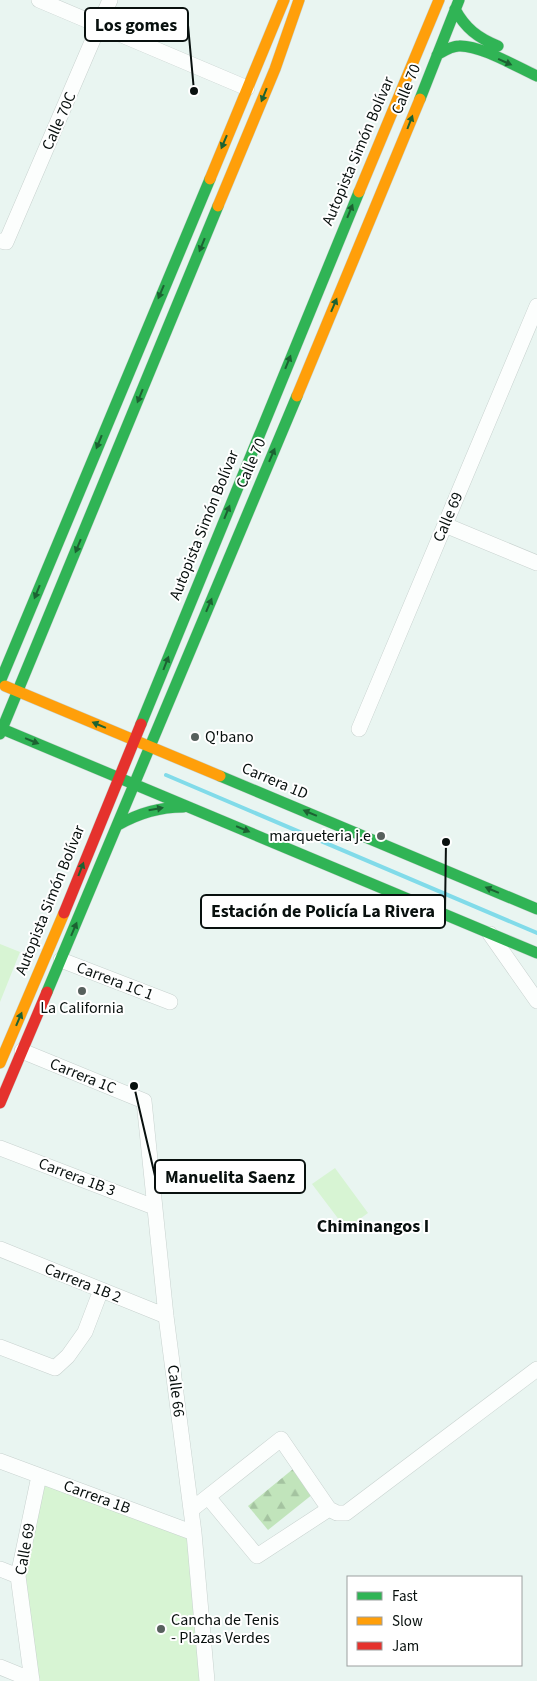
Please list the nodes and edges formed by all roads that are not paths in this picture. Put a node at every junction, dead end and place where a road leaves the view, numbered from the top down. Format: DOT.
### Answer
graph roads {
  1 [pos="39,0"];
  2 [pos="110,0"];
  3 [pos="284,0"];
  4 [pos="299,0"];
  5 [pos="439,0"];
  6 [pos="457,5"];
  7 [pos="100,26"];
  8 [pos="437,55"];
  9 [pos="529,59"];
  10 [pos="275,69"];
  11 [pos="537,76"];
  12 [pos="247,88"];
  13 [pos="384,129"];
  14 [pos="397,154"];
  15 [pos="368,168"];
  16 [pos="3,242"];
  17 [pos="537,306"];
  18 [pos="445,525"];
  19 [pos="537,563"];
  20 [pos="44,575"];
  21 [pos="63,583"];
  22 [pos="0,683"];
  23 [pos="158,683"];
  24 [pos="174,689"];
  25 [pos="18,691"];
  26 [pos="359,729"];
  27 [pos="1,731"];
  28 [pos="133,740"];
  29 [pos="150,747"];
  30 [pos="118,777"];
  31 [pos="135,784"];
  32 [pos="198,810"];
  33 [pos="118,825"];
  34 [pos="537,909"];
  35 [pos="490,934"];
  36 [pos="536,953"];
  37 [pos="61,960"];
  38 [pos="514,968"];
  39 [pos="537,1001"];
  40 [pos="170,1002"];
  41 [pos="15,1048"];
  42 [pos="0,1064"];
  43 [pos="144,1101"];
  44 [pos="0,1103"];
  45 [pos="0,1148"];
  46 [pos="154,1207"];
  47 [pos="0,1249"];
  48 [pos="101,1290"];
  49 [pos="166,1316"];
  50 [pos="0,1347"];
  51 [pos="537,1369"];
  52 [pos="0,1461"];
  53 [pos="39,1476"];
  54 [pos="208,1497"];
  55 [pos="191,1510"];
  56 [pos="329,1510"];
  57 [pos="194,1533"];
  58 [pos="0,1569"];
  59 [pos="18,1576"];
  60 [pos="0,1667"];
  61 [pos="32,1680"];
  62 [pos="207,1681"];
  1 -- 7 [label="street"];
  2 -- 7 [label="street, Calle 70C"];
  3 -- 10 [label="main road"];
  3 -- 12 [label="main road"];
  4 -- 10 [label="main road"];
  5 -- 13 [label="main road, Autopista Simón Bolívar"];
  6 -- 8 [label="main road, Calle 70"];
  6 -- 9 [label="main road"];
  7 -- 12 [label="street"];
  7 -- 16 [label="street, Calle 70C"];
  8 -- 11 [label="main road, one-way"];
  14 -- 8 [label="main road, Calle 70, one-way"];
  10 -- 21 [label="main road, one-way"];
  12 -- 20 [label="main road, one-way"];
  13 -- 14 [label="main road"];
  13 -- 15 [label="main road, Autopista Simón Bolívar"];
  14 -- 15 [label="main road"];
  24 -- 14 [label="main road, Calle 70, one-way"];
  23 -- 15 [label="main road, Autopista Simón Bolívar, one-way"];
  17 -- 18 [label="street, Calle 69"];
  18 -- 19 [label="street"];
  18 -- 26 [label="street, Calle 69"];
  20 -- 21 [label="main road"];
  20 -- 22 [label="main road, one-way"];
  21 -- 25 [label="main road"];
  22 -- 25 [label="main road, Carrera 1D"];
  23 -- 24 [label="main road"];
  23 -- 28 [label="main road, Autopista Simón Bolívar"];
  24 -- 29 [label="main road, Calle 70"];
  25 -- 27 [label="main road"];
  28 -- 25 [label="main road, Carrera 1D, one-way"];
  27 -- 30 [label="main road, one-way"];
  28 -- 29 [label="main road, Carrera 1D"];
  28 -- 30 [label="main road, Autopista Simón Bolívar"];
  29 -- 31 [label="main road, Calle 70"];
  34 -- 29 [label="main road, Carrera 1D, one-way"];
  30 -- 31 [label="main road"];
  41 -- 30 [label="main road, Autopista Simón Bolívar, one-way"];
  31 -- 32 [label="main road"];
  31 -- 33 [label="main road, Calle 70"];
  33 -- 32 [label="main road, one-way"];
  32 -- 35 [label="main road, one-way"];
  37 -- 33 [label="main road, Calle 70, one-way"];
  35 -- 36 [label="main road"];
  35 -- 38 [label="street"];
  36 -- 38 [label="street"];
  37 -- 40 [label="street, Carrera 1C 1"];
  37 -- 41 [label="main road, Calle 70"];
  38 -- 39 [label="street"];
  41 -- 42 [label="main road, Autopista Simón Bolívar"];
  41 -- 43 [label="street, Carrera 1C"];
  41 -- 44 [label="main road, Calle 70"];
  43 -- 46 [label="street, Calle 66"];
  45 -- 46 [label="street, Carrera 1B 3"];
  46 -- 49 [label="street, Calle 66"];
  47 -- 48 [label="street, Carrera 1B 2"];
  48 -- 49 [label="street, Carrera 1B 2"];
  48 -- 50 [label="street"];
  49 -- 55 [label="street, Calle 66"];
  51 -- 56 [label="street"];
  52 -- 53 [label="street, Carrera 1B"];
  53 -- 57 [label="street, Carrera 1B"];
  53 -- 59 [label="street, Calle 69"];
  54 -- 55 [label="street"];
  54 -- 56 [label="street"];
  54 -- 56 [label="street"];
  55 -- 57 [label="street, Calle 66"];
  57 -- 62 [label="street, Calle 66"];
  58 -- 59 [label="street"];
  59 -- 61 [label="street, Calle 69"];
  60 -- 61 [label="street"];
}
